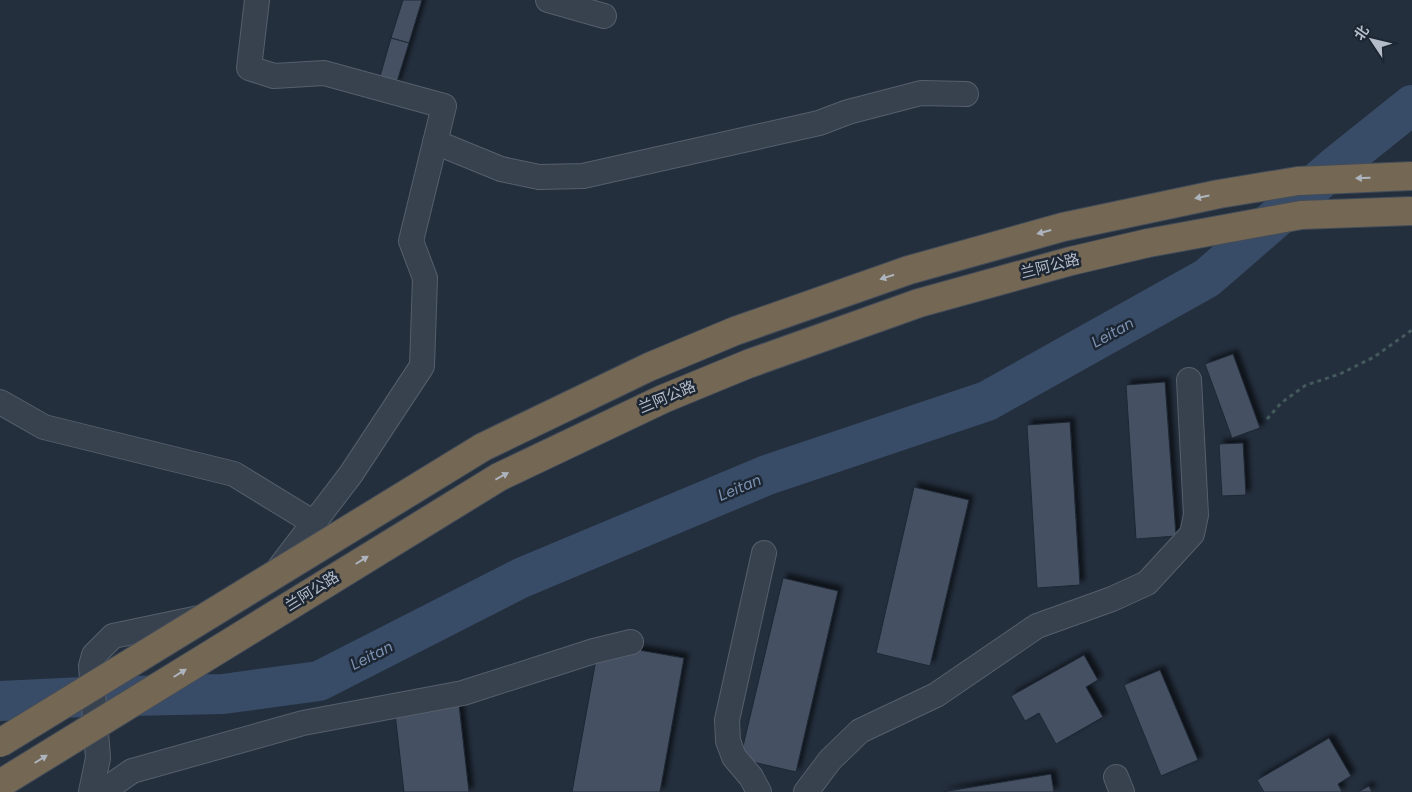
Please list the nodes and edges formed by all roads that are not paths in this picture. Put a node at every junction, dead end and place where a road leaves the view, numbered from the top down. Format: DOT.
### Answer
graph roads {
  1 [pos="257,0"];
  2 [pos="548,0"];
  3 [pos="604,16"];
  4 [pos="966,94"];
  5 [pos="435,142"];
  6 [pos="1412,176"];
  7 [pos="1412,211"];
  8 [pos="1189,380"];
  9 [pos="0,402"];
  10 [pos="314,523"];
  11 [pos="764,553"];
  12 [pos="631,642"];
  13 [pos="0,743"];
  14 [pos="0,784"];
  15 [pos="91,792"];
  16 [pos="102,792"];
  17 [pos="759,792"];
  18 [pos="806,792"];
  1 -- 5 [label="street"];
  2 -- 3 [label="street"];
  4 -- 5 [label="street"];
  5 -- 10 [label="street"];
  6 -- 13 [label="highway, one-way, bridge"];
  14 -- 7 [label="highway, 兰阿公路, one-way, bridge"];
  8 -- 18 [label="street"];
  9 -- 10 [label="street"];
  10 -- 15 [label="street, bridge"];
  11 -- 17 [label="street"];
  12 -- 16 [label="street"];
}
